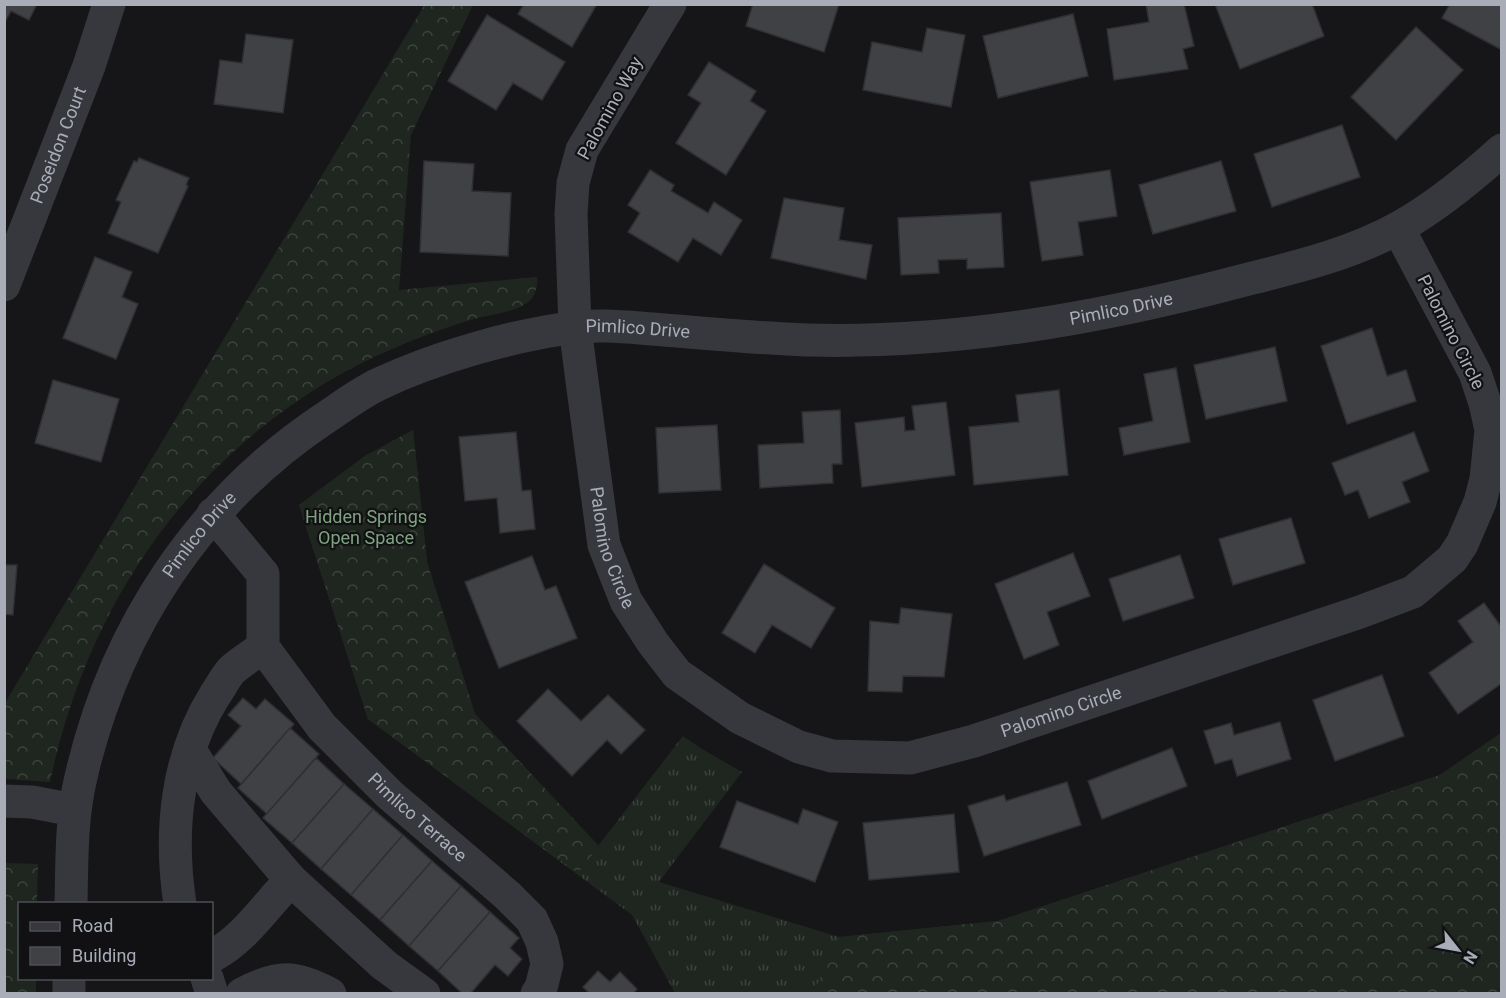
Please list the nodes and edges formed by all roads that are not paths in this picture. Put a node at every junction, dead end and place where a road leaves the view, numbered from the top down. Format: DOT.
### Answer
graph roads {
  1 [pos="109,4"];
  2 [pos="670,4"];
  3 [pos="1502,150"];
  4 [pos="1398,228"];
  5 [pos="4,285"];
  6 [pos="575,327"];
  7 [pos="213,514"];
  8 [pos="263,647"];
  9 [pos="190,750"];
  10 [pos="4,801"];
  11 [pos="74,810"];
  12 [pos="291,880"];
  13 [pos="71,902"];
  14 [pos="180,902"];
  15 [pos="213,955"];
  16 [pos="242,993"];
  17 [pos="330,993"];
  18 [pos="424,993"];
  19 [pos="537,993"];
  1 -- 5 [label="street, Poseidon Court"];
  2 -- 6 [label="street, Palomino Way"];
  3 -- 4 [label="street, Pimlico Drive"];
  4 -- 6 [label="street, Pimlico Drive"];
  4 -- 6 [label="street, Palomino Circle"];
  6 -- 7 [label="street, Pimlico Drive"];
  7 -- 8 [label="street"];
  7 -- 11 [label="street, Pimlico Drive"];
  8 -- 9 [label="street"];
  8 -- 19 [label="street, Pimlico Terrace"];
  9 -- 12 [label="street"];
  9 -- 14 [label="street"];
  10 -- 11 [label="street"];
  11 -- 13 [label="street, Pimlico Drive"];
  12 -- 15 [label="street"];
  12 -- 18 [label="street"];
  16 -- 17 [label="street"];
}
